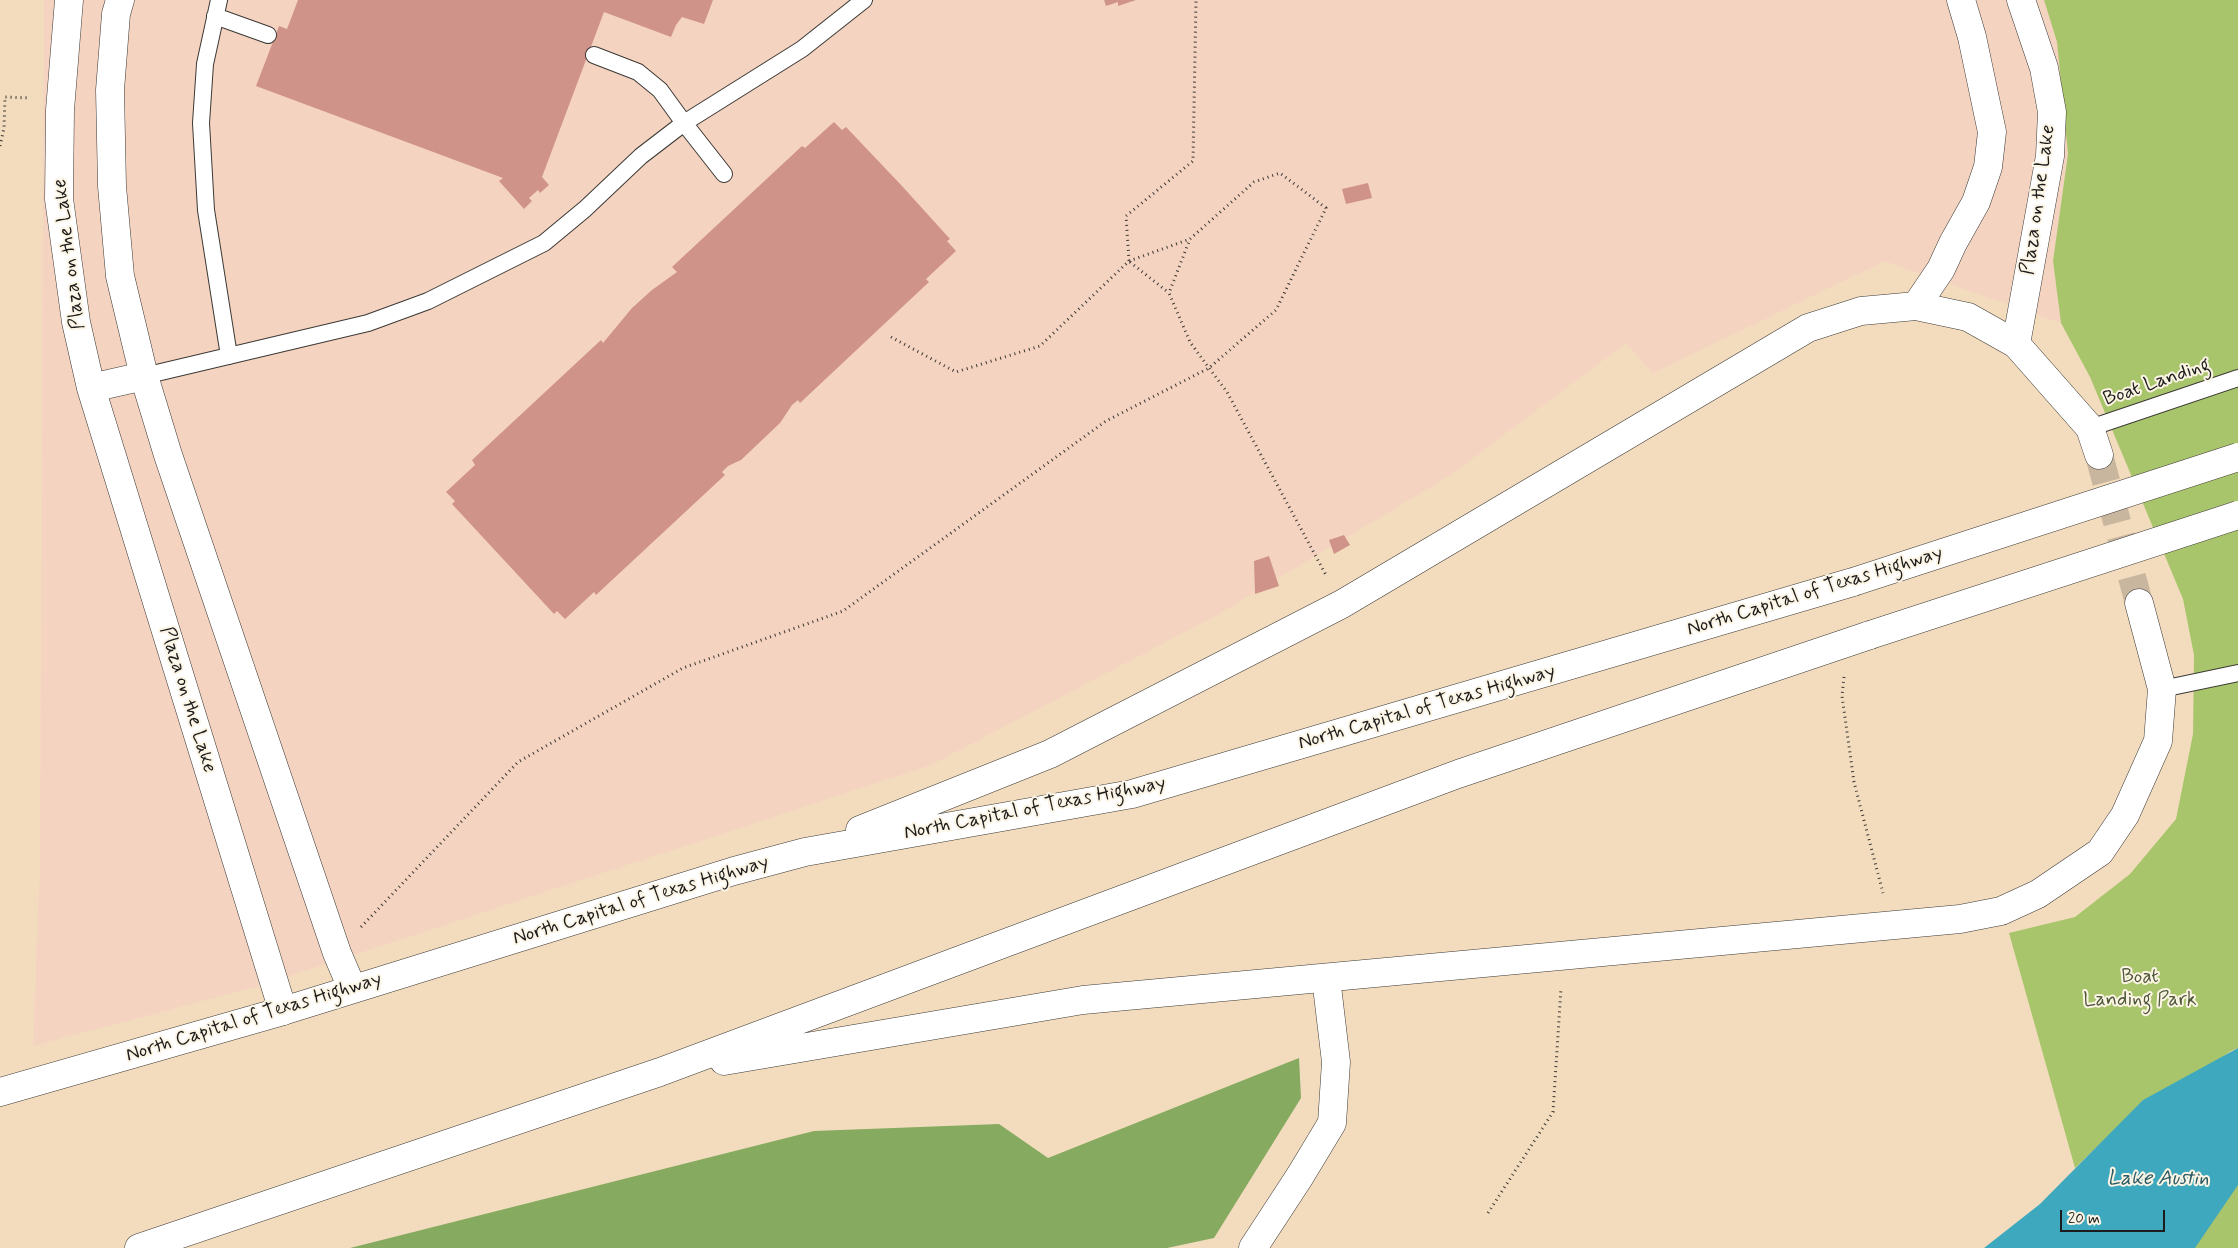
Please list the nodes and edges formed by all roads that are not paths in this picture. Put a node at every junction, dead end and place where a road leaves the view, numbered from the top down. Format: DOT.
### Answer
graph roads {
  1 [pos="69,0"];
  2 [pos="120,0"];
  3 [pos="219,0"];
  4 [pos="1960,0"];
  5 [pos="2021,0"];
  6 [pos="861,1"];
  7 [pos="215,16"];
  8 [pos="268,36"];
  9 [pos="594,55"];
  10 [pos="684,123"];
  11 [pos="724,174"];
  12 [pos="1916,306"];
  13 [pos="2016,344"];
  14 [pos="229,356"];
  15 [pos="144,376"];
  16 [pos="2238,378"];
  17 [pos="91,388"];
  18 [pos="2090,428"];
  19 [pos="2099,456"];
  20 [pos="2238,457"];
  21 [pos="2238,515"];
  22 [pos="2139,602"];
  23 [pos="2238,673"];
  24 [pos="2162,690"];
  25 [pos="805,852"];
  26 [pos="1326,978"];
  27 [pos="352,988"];
  28 [pos="283,1011"];
  29 [pos="660,1072"];
  30 [pos="0,1092"];
  31 [pos="139,1248"];
  32 [pos="1253,1248"];
  1 -- 17 [label="main road, Plaza on the Lake"];
  2 -- 15 [label="main road"];
  3 -- 7 [label="lane"];
  4 -- 12 [label="main road"];
  5 -- 13 [label="main road, Plaza on the Lake"];
  6 -- 10 [label="lane"];
  7 -- 8 [label="lane"];
  7 -- 14 [label="lane"];
  9 -- 10 [label="lane"];
  10 -- 11 [label="lane"];
  10 -- 14 [label="lane"];
  12 -- 13 [label="main road"];
  12 -- 25 [label="main road"];
  13 -- 18 [label="main road"];
  14 -- 15 [label="lane"];
  15 -- 17 [label="main road"];
  15 -- 27 [label="main road"];
  16 -- 18 [label="lane, Boat Landing"];
  17 -- 28 [label="main road, Plaza on the Lake"];
  18 -- 19 [label="main road"];
  20 -- 25 [label="main road, North Capital of Texas Highway, bridge"];
  21 -- 29 [label="main road, bridge"];
  22 -- 24 [label="main road"];
  23 -- 24 [label="lane"];
  24 -- 26 [label="main road"];
  25 -- 27 [label="main road, North Capital of Texas Highway"];
  26 -- 29 [label="main road"];
  26 -- 32 [label="main road"];
  27 -- 28 [label="main road, North Capital of Texas Highway"];
  28 -- 30 [label="main road, North Capital of Texas Highway"];
  29 -- 31 [label="main road"];
}
